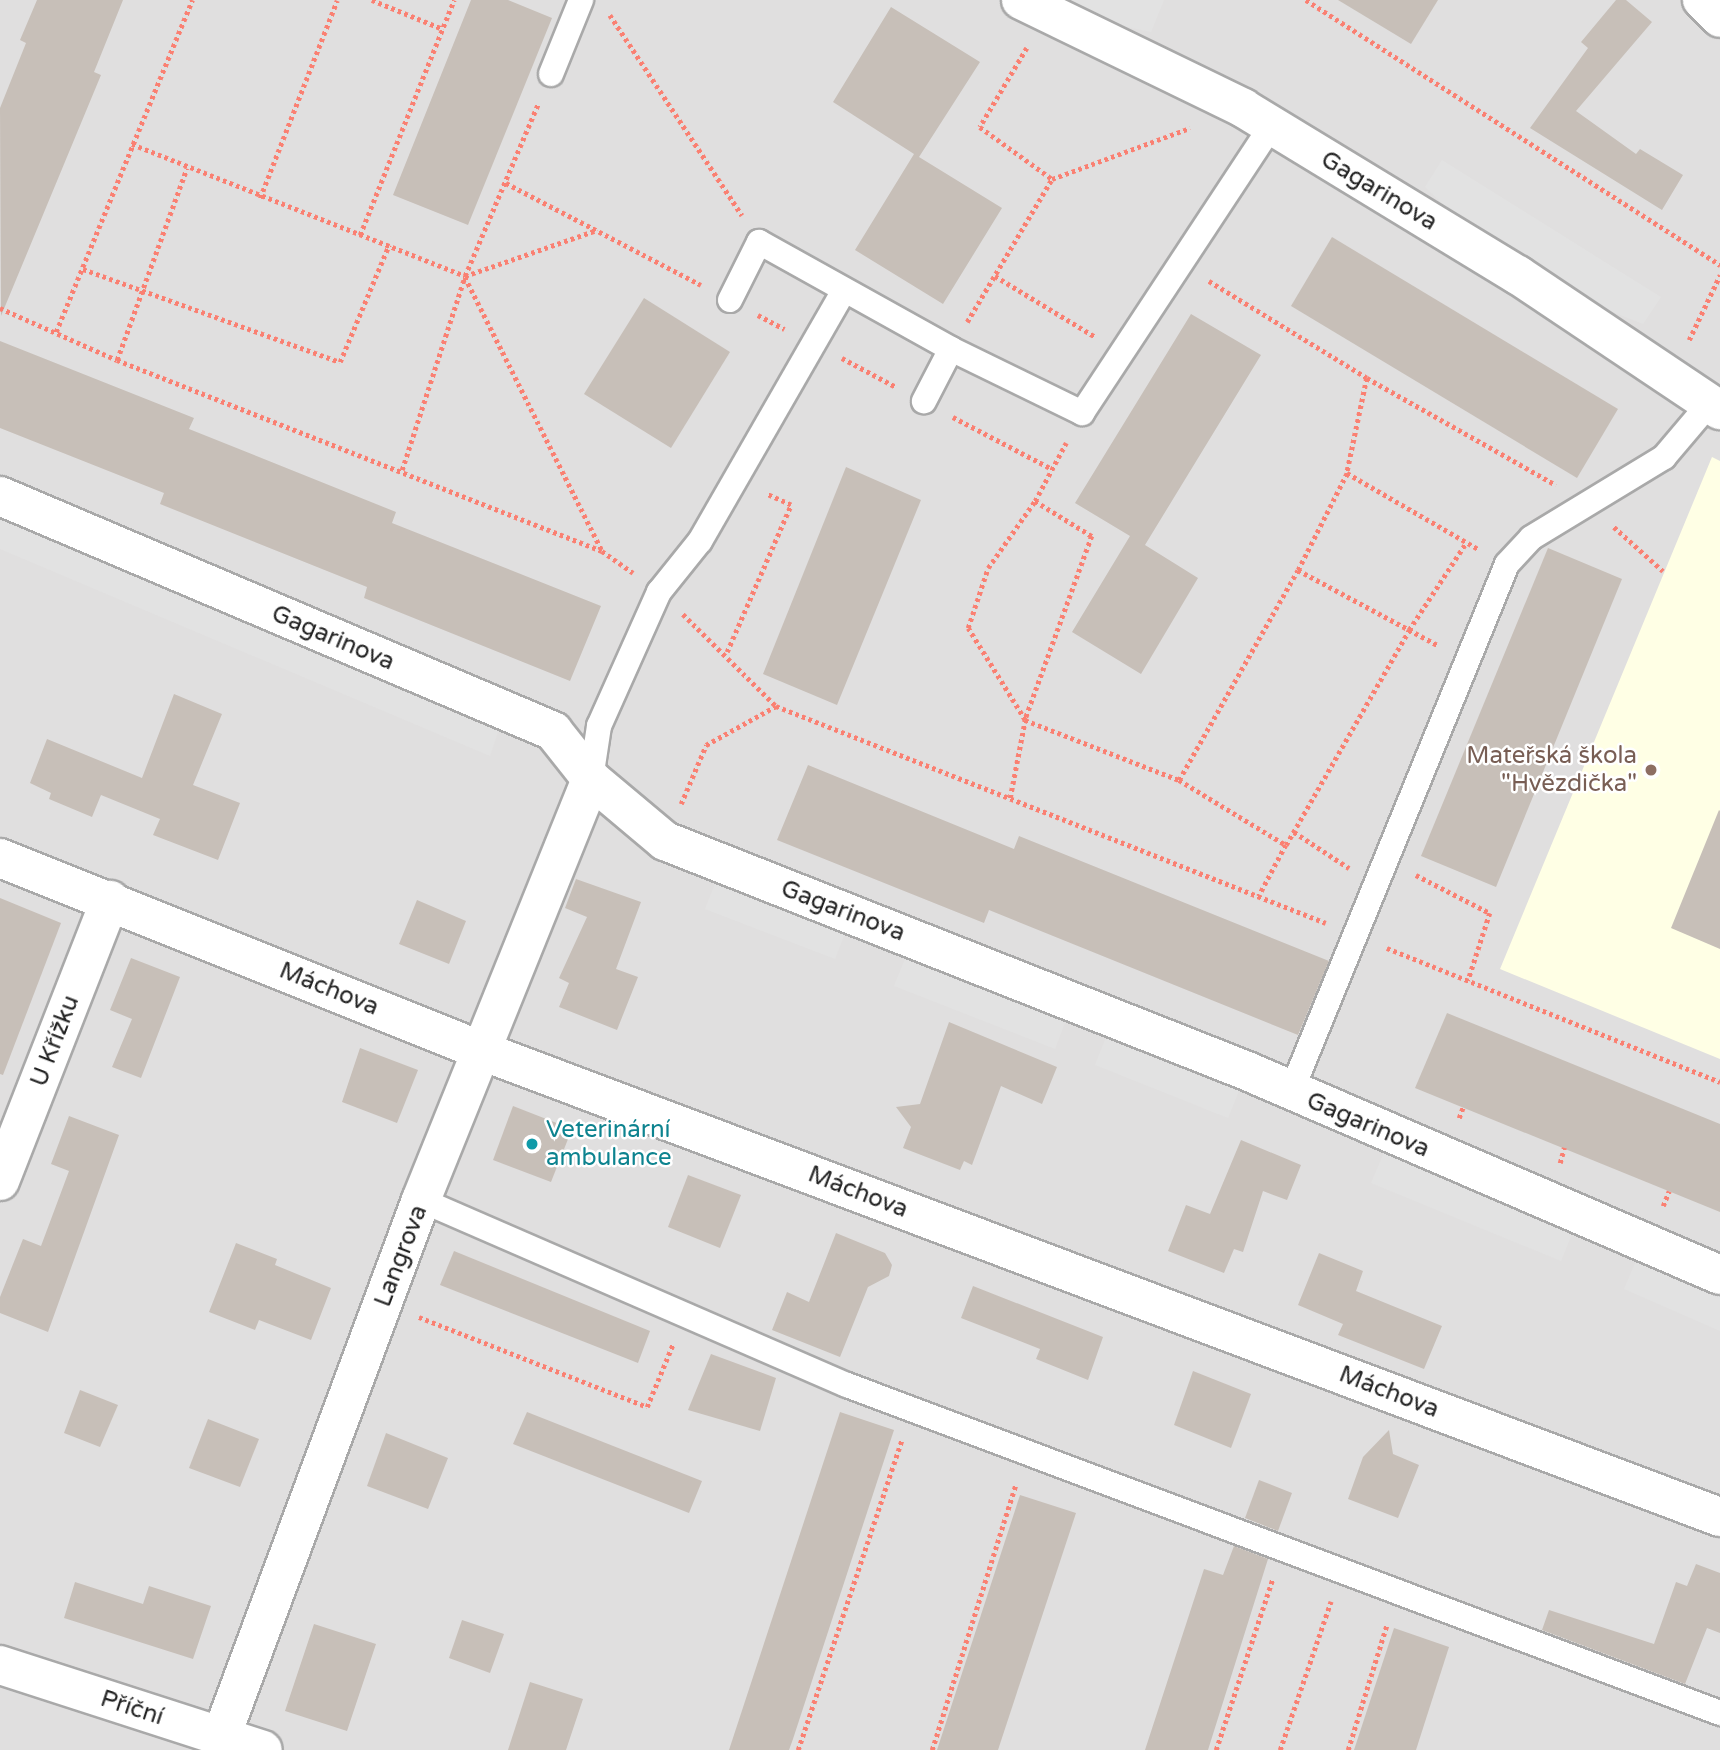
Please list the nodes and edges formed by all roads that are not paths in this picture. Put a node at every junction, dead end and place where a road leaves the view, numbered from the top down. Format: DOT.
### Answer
graph roads {
  1 [pos="581,0"];
  2 [pos="1702,0"];
  3 [pos="1035,6"];
  4 [pos="1720,18"];
  5 [pos="551,74"];
  6 [pos="1257,117"];
  7 [pos="843,292"];
  8 [pos="730,300"];
  9 [pos="951,349"];
  10 [pos="924,401"];
  11 [pos="1715,407"];
  12 [pos="0,496"];
  13 [pos="591,779"];
  14 [pos="0,858"];
  15 [pos="110,900"];
  16 [pos="482,1051"];
  17 [pos="1291,1092"];
  18 [pos="0,1181"];
  19 [pos="421,1200"];
  20 [pos="1720,1275"];
  21 [pos="1720,1517"];
  22 [pos="0,1665"];
  23 [pos="1720,1713"];
  24 [pos="221,1737"];
  25 [pos="263,1750"];
  1 -- 5 [label="lane"];
  2 -- 4 [label="street"];
  3 -- 6 [label="street, Gagarinova"];
  6 -- 9 [label="lane"];
  6 -- 11 [label="street, Gagarinova"];
  7 -- 8 [label="lane"];
  7 -- 9 [label="lane"];
  7 -- 13 [label="lane"];
  9 -- 10 [label="lane"];
  11 -- 17 [label="lane"];
  12 -- 13 [label="street, Gagarinova"];
  13 -- 16 [label="street, Langrova"];
  13 -- 17 [label="street, Gagarinova"];
  14 -- 15 [label="street, Máchova"];
  15 -- 16 [label="street, Máchova"];
  15 -- 18 [label="street, U Křížku"];
  16 -- 19 [label="street, Langrova"];
  16 -- 21 [label="street, Máchova"];
  17 -- 20 [label="street, Gagarinova"];
  19 -- 23 [label="lane"];
  19 -- 24 [label="street, Langrova"];
  22 -- 24 [label="street, Příční"];
  24 -- 25 [label="street, Příční"];
}
